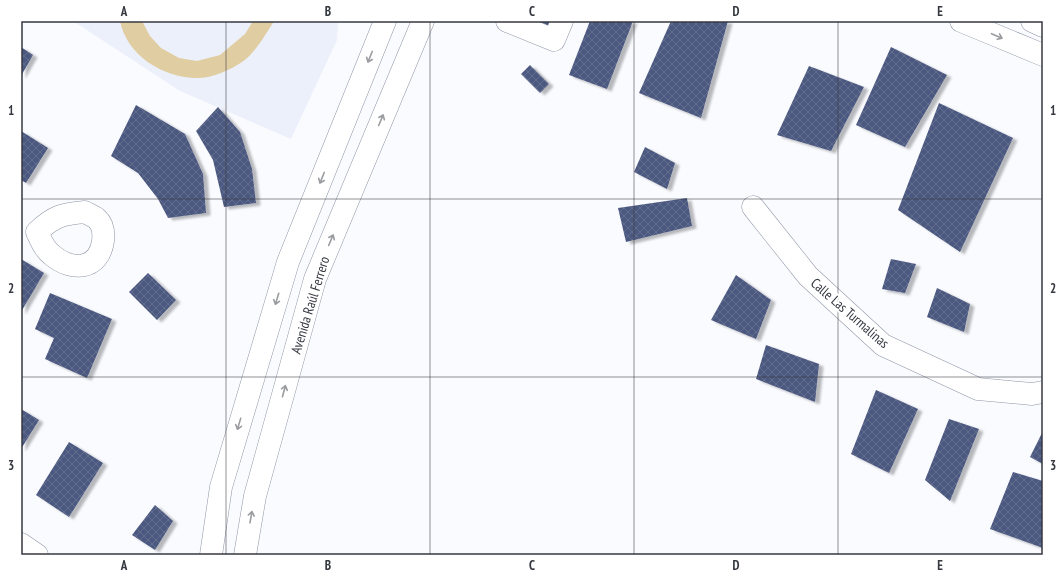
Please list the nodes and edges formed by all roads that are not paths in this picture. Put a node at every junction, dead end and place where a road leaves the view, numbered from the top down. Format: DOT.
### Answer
graph roads {
  1 [pos="385,21"];
  2 [pos="423,21"];
  3 [pos="507,21"];
  4 [pos="562,21"];
  5 [pos="961,21"];
  6 [pos="1032,21"];
  7 [pos="1043,26"];
  8 [pos="1043,55"];
  9 [pos="753,207"];
  10 [pos="1043,392"];
  11 [pos="21,544"];
  12 [pos="38,555"];
  13 [pos="211,555"];
  14 [pos="245,555"];
  1 -- 13 [label="main road, one-way"];
  14 -- 2 [label="main road, Avenida Raúl Ferrero, one-way"];
  3 -- 4 [label="main road"];
  5 -- 8 [label="main road, one-way"];
  6 -- 7 [label="main road"];
  9 -- 10 [label="main road, Calle Las Turmalinas"];
  11 -- 12 [label="main road"];
}
